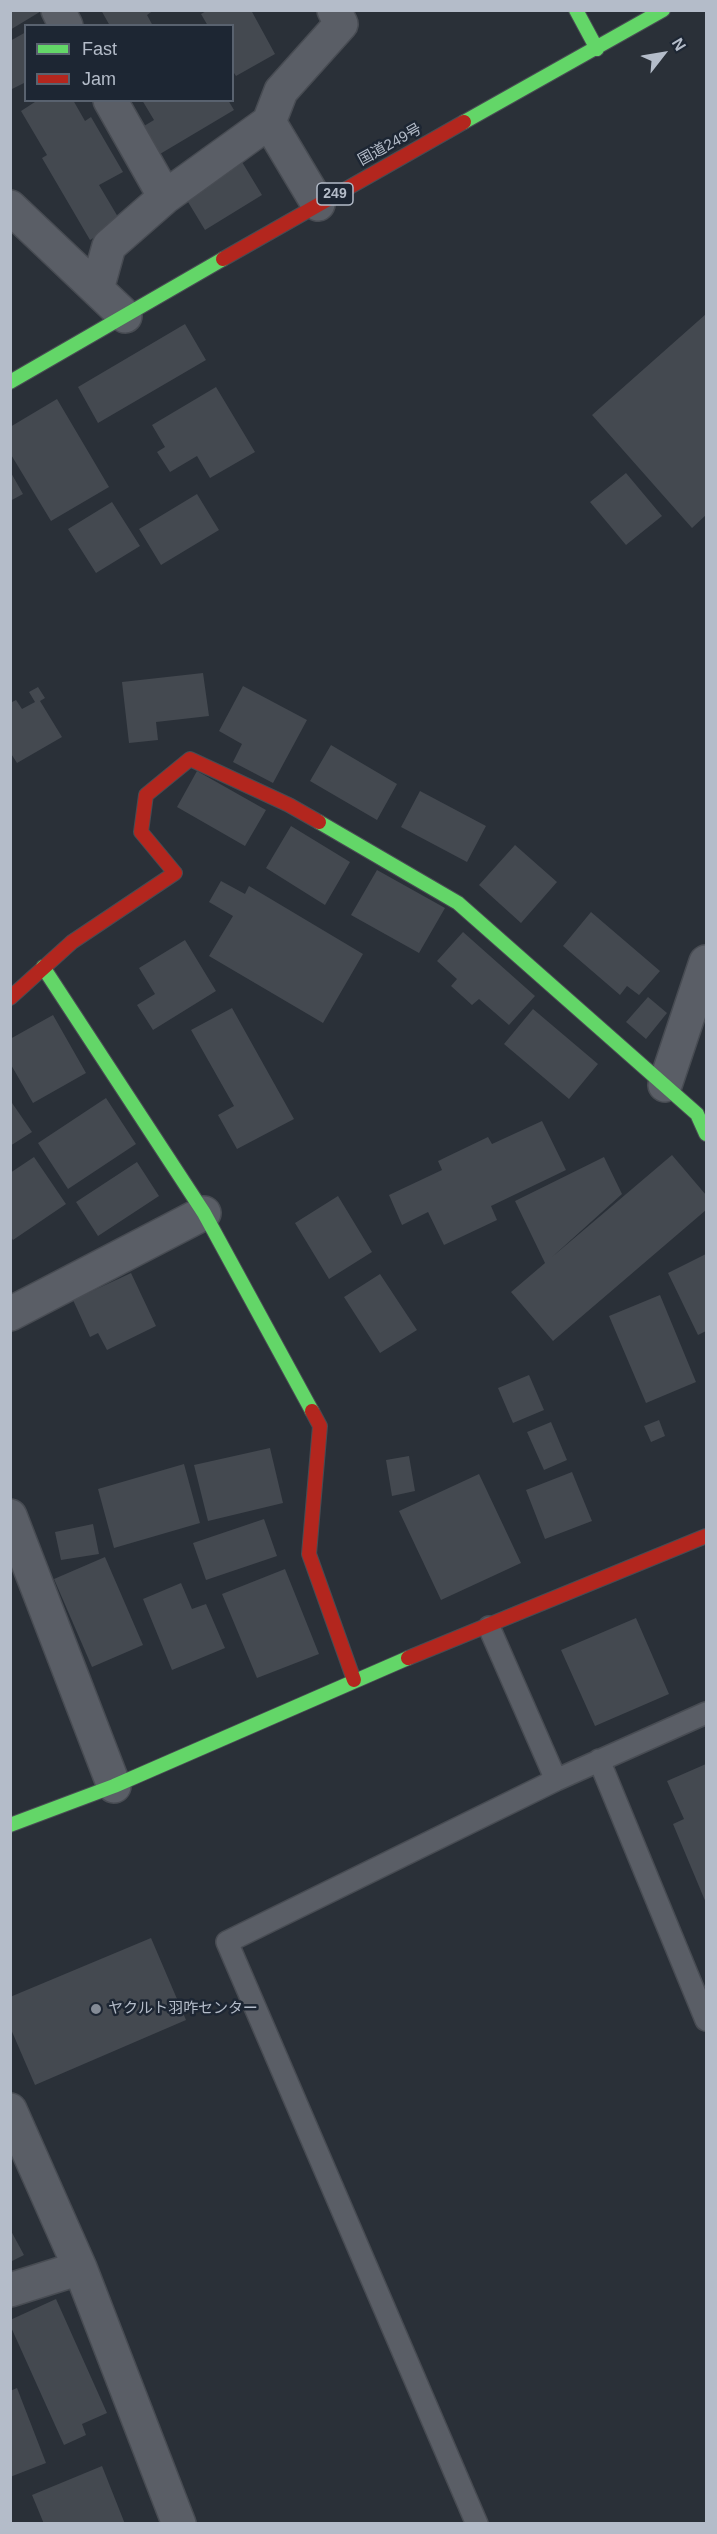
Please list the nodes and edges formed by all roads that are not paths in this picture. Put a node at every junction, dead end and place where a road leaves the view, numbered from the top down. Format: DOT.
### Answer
graph roads {
  1 [pos="58,10"];
  2 [pos="334,10"];
  3 [pos="576,10"];
  4 [pos="663,10"];
  5 [pos="65,24"];
  6 [pos="597,49"];
  7 [pos="111,102"];
  8 [pos="269,122"];
  9 [pos="165,197"];
  10 [pos="318,204"];
  11 [pos="10,207"];
  12 [pos="97,289"];
  13 [pos="125,316"];
  14 [pos="10,382"];
  15 [pos="706,962"];
  16 [pos="43,967"];
  17 [pos="10,998"];
  18 [pos="664,1085"];
  19 [pos="706,1134"];
  20 [pos="204,1212"];
  21 [pos="10,1314"];
  22 [pos="10,1516"];
  23 [pos="706,1536"];
  24 [pos="489,1627"];
  25 [pos="354,1680"];
  26 [pos="706,1713"];
  27 [pos="599,1760"];
  28 [pos="556,1780"];
  29 [pos="114,1786"];
  30 [pos="10,1825"];
  31 [pos="706,2020"];
  32 [pos="10,2110"];
  33 [pos="80,2268"];
  34 [pos="10,2290"];
  35 [pos="179,2523"];
  36 [pos="477,2523"];
  1 -- 5 [label="street"];
  2 -- 8 [label="street"];
  3 -- 6 [label="main road"];
  4 -- 6 [label="main road, 国道249号 / 249"];
  6 -- 10 [label="main road, 国道249号 / 249"];
  7 -- 9 [label="street"];
  8 -- 9 [label="street"];
  8 -- 10 [label="street"];
  9 -- 12 [label="street"];
  10 -- 13 [label="main road, 国道249号 / 249"];
  11 -- 12 [label="street"];
  12 -- 13 [label="street"];
  13 -- 14 [label="main road, 国道249号 / 249"];
  15 -- 18 [label="street"];
  16 -- 17 [label="main road"];
  16 -- 18 [label="main road"];
  16 -- 20 [label="main road"];
  18 -- 19 [label="main road"];
  20 -- 21 [label="street"];
  20 -- 25 [label="main road"];
  22 -- 29 [label="street"];
  23 -- 24 [label="main road"];
  24 -- 25 [label="main road"];
  24 -- 28 [label="lane"];
  25 -- 29 [label="main road"];
  26 -- 27 [label="lane"];
  27 -- 28 [label="lane"];
  27 -- 31 [label="lane"];
  28 -- 36 [label="lane"];
  29 -- 30 [label="main road"];
  32 -- 33 [label="street"];
  33 -- 34 [label="street"];
  33 -- 35 [label="street"];
}
